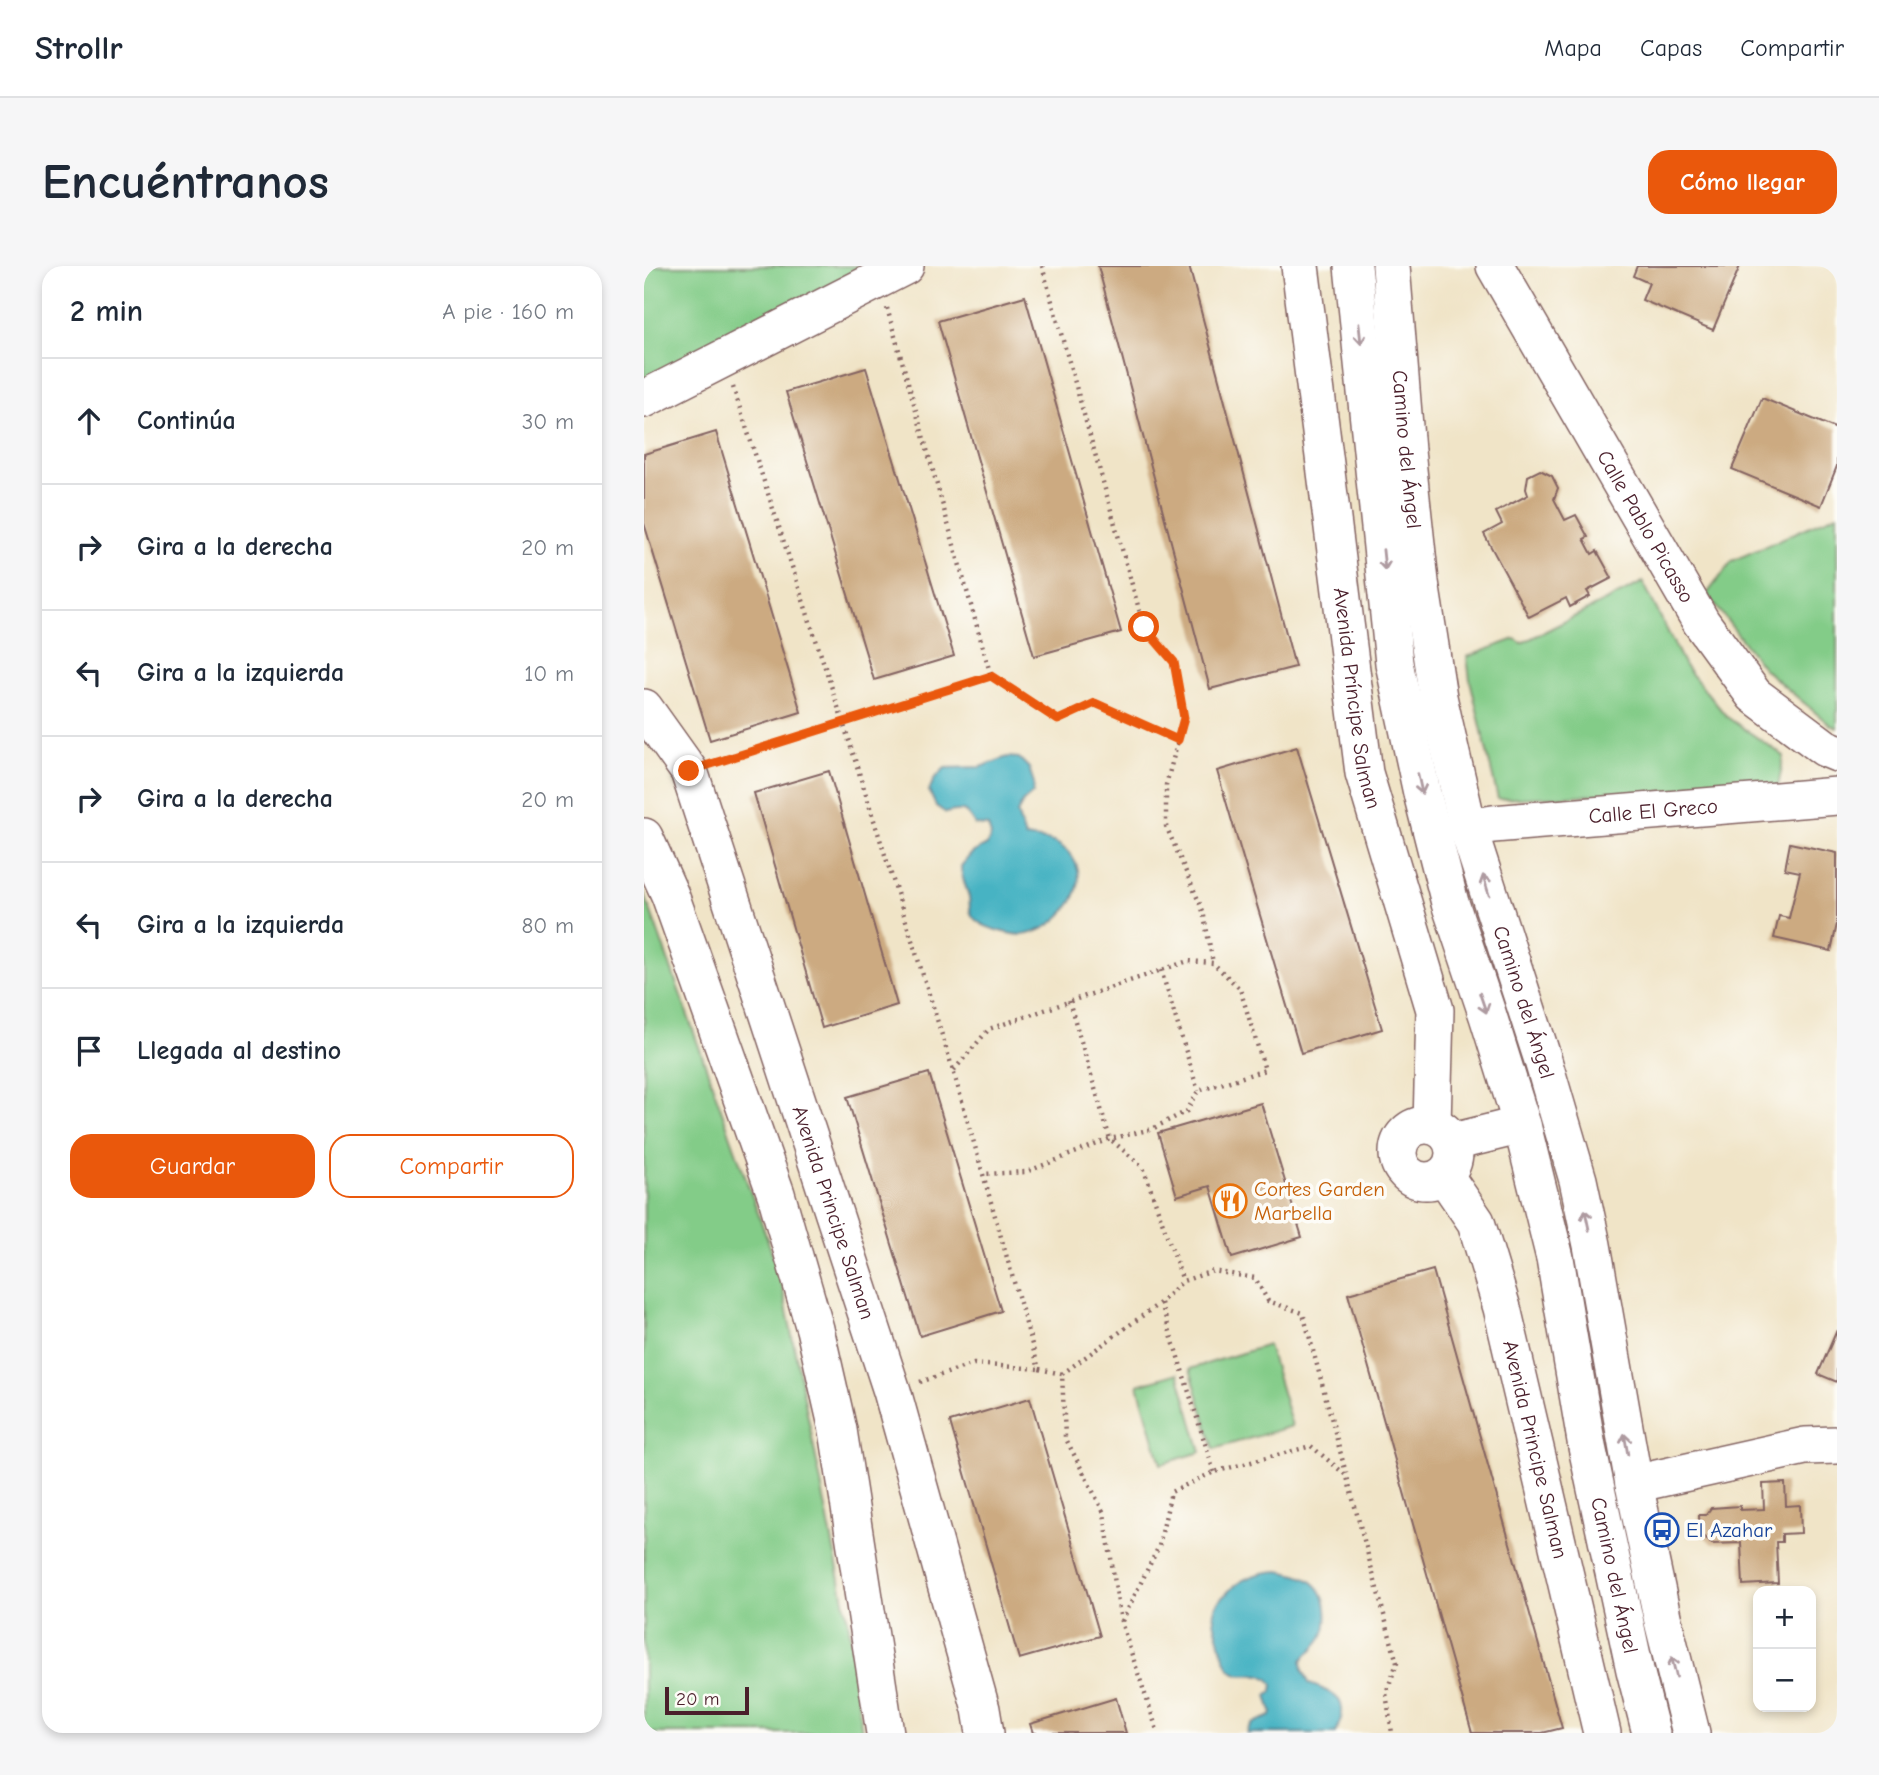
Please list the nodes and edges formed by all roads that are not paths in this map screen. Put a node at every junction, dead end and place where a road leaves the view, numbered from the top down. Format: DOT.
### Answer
graph roads {
  1 [pos="1300,266"];
  2 [pos="1353,266"];
  3 [pos="1391,266"];
  4 [pos="1495,266"];
  5 [pos="892,273"];
  6 [pos="644,399"];
  7 [pos="644,708"];
  8 [pos="1837,753"];
  9 [pos="1837,796"];
  10 [pos="1468,828"];
  11 [pos="644,837"];
  12 [pos="1522,1125"];
  13 [pos="1443,1147"];
  14 [pos="1837,1445"];
  15 [pos="1634,1484"];
  16 [pos="885,1733"];
  17 [pos="985,1733"];
  18 [pos="1602,1733"];
  19 [pos="1651,1733"];
  20 [pos="1691,1733"];
  1 -- 13 [label="street, Avenida Príncipe Salman"];
  2 -- 12 [label="street, Camino del Ángel, one-way"];
  3 -- 10 [label="street, Camino del Ángel"];
  4 -- 8 [label="street, Calle Pablo Picasso"];
  5 -- 6 [label="street"];
  7 -- 17 [label="street, Avenida Principe Salman"];
  9 -- 10 [label="street, Calle El Greco"];
  15 -- 10 [label="street, Camino del Ángel, one-way"];
  11 -- 16 [label="street"];
  12 -- 13 [label="street"];
  12 -- 19 [label="street, Camino del Ángel"];
  13 -- 18 [label="street, Avenida Principe Salman"];
  14 -- 15 [label="street"];
  20 -- 15 [label="street, Camino del Ángel, one-way"];
}
